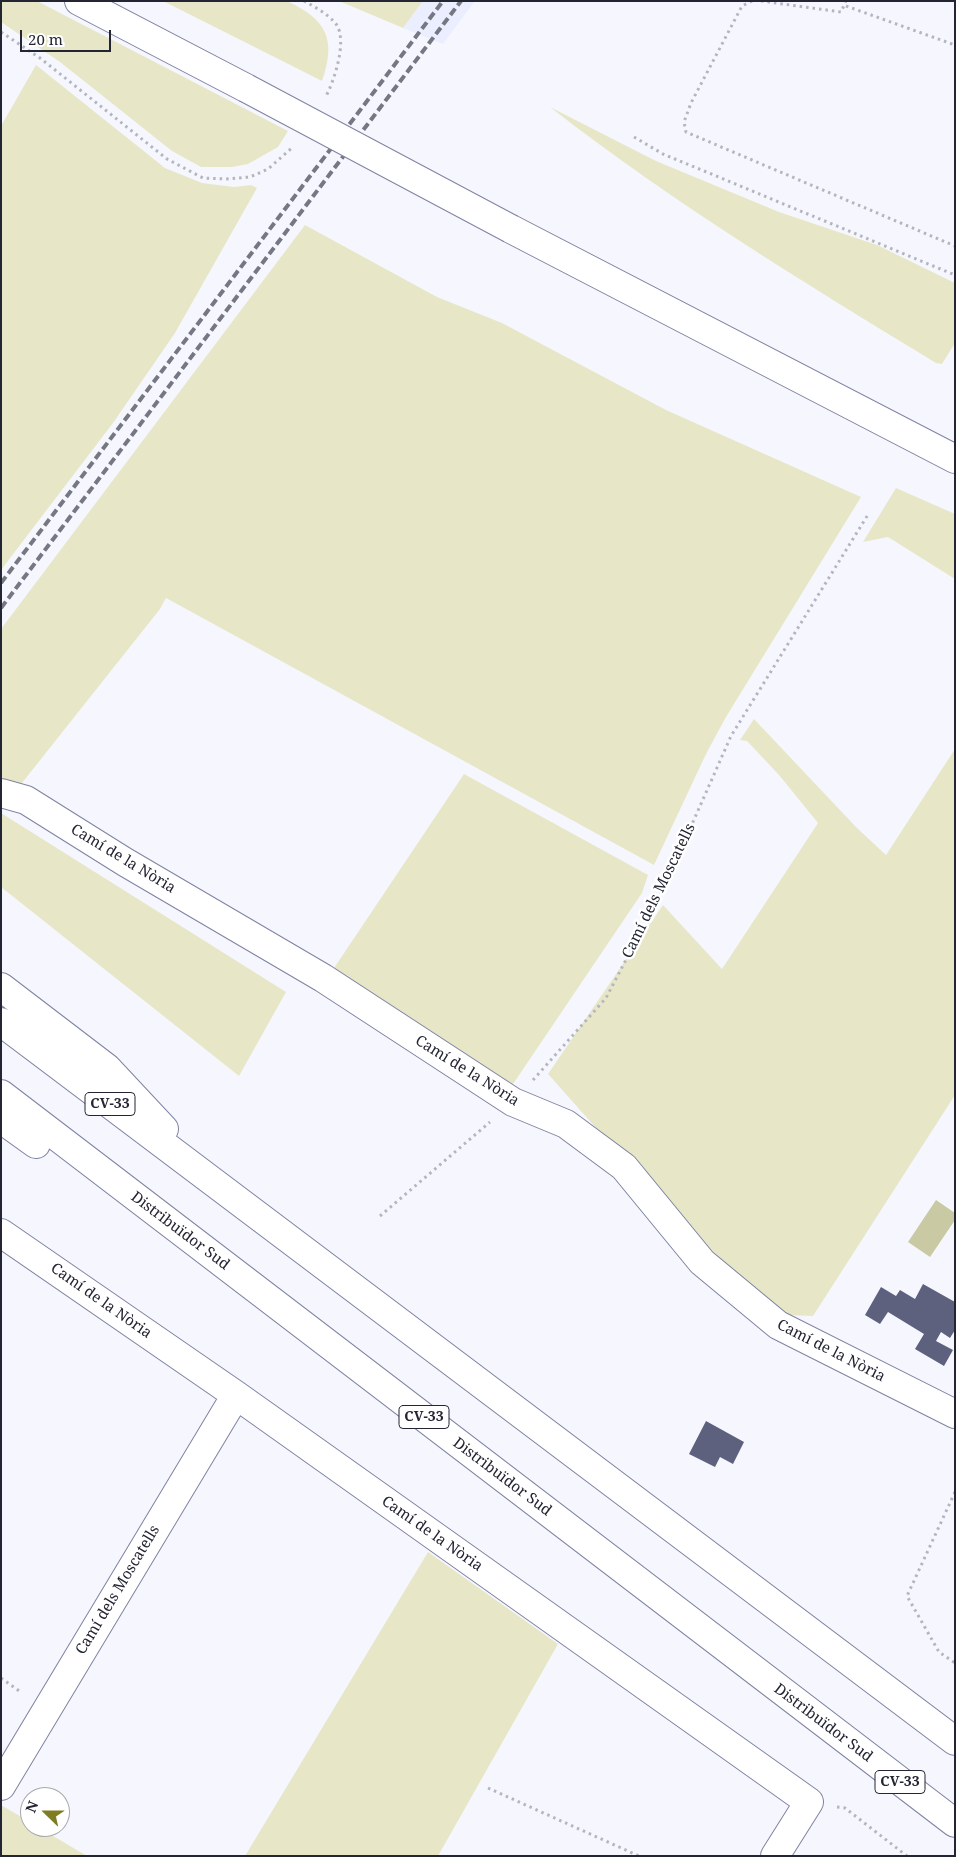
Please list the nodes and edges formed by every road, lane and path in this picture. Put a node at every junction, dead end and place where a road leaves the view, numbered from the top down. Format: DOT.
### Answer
graph roads {
  1 [pos="79,1"];
  2 [pos="304,1"];
  3 [pos="752,1"];
  4 [pos="761,1"];
  5 [pos="846,1"];
  6 [pos="846,6"];
  7 [pos="1,32"];
  8 [pos="955,46"];
  9 [pos="322,102"];
  10 [pos="634,137"];
  11 [pos="298,141"];
  12 [pos="955,246"];
  13 [pos="955,275"];
  14 [pos="955,459"];
  15 [pos="869,513"];
  16 [pos="1,792"];
  17 [pos="1,987"];
  18 [pos="1,1022"];
  19 [pos="1,1094"];
  20 [pos="513,1102"];
  21 [pos="1,1118"];
  22 [pos="218,1186"];
  23 [pos="380,1216"];
  24 [pos="1,1233"];
  25 [pos="214,1256"];
  26 [pos="236,1395"];
  27 [pos="955,1414"];
  28 [pos="955,1492"];
  29 [pos="955,1663"];
  30 [pos="955,1741"];
  31 [pos="1,1786"];
  32 [pos="488,1788"];
  33 [pos="809,1802"];
  34 [pos="955,1823"];
  35 [pos="639,1856"];
  36 [pos="775,1856"];
  37 [pos="908,1856"];
  1 -- 14 [label="main road, bridge"];
  2 -- 9 [label="path"];
  3 -- 12 [label="path"];
  4 -- 5 [label="path"];
  6 -- 8 [label="path"];
  7 -- 11 [label="path"];
  10 -- 13 [label="path"];
  15 -- 20 [label="path, Camí dels Moscatells"];
  16 -- 20 [label="main road, Camí de la Nòria"];
  17 -- 22 [label="main road"];
  18 -- 22 [label="main road, CV-33"];
  19 -- 25 [label="main road, Distribuïdor Sud / CV-33"];
  20 -- 23 [label="path, Camí dels Moscatells"];
  20 -- 27 [label="main road, Camí de la Nòria"];
  21 -- 25 [label="main road"];
  22 -- 30 [label="main road, CV-33"];
  24 -- 26 [label="main road, Camí de la Nòria"];
  25 -- 34 [label="main road, Distribuïdor Sud / CV-33"];
  26 -- 31 [label="main road, Camí dels Moscatells"];
  26 -- 33 [label="main road, Camí de la Nòria"];
  28 -- 29 [label="path"];
  32 -- 35 [label="path"];
  33 -- 36 [label="main road"];
  33 -- 37 [label="path"];
}
